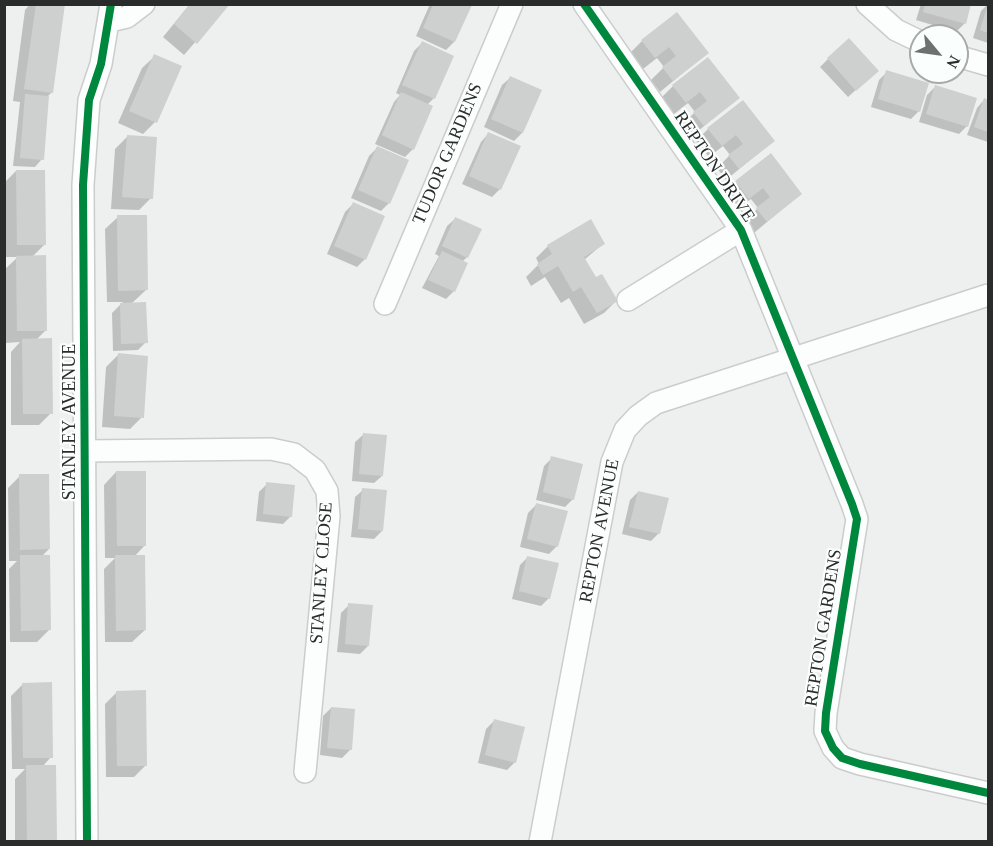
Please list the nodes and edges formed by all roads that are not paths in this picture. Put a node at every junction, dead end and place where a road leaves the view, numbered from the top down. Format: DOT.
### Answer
graph roads {
  1 [pos="144,4"];
  2 [pos="512,4"];
  3 [pos="584,4"];
  4 [pos="867,4"];
  5 [pos="111,13"];
  6 [pos="909,36"];
  7 [pos="969,59"];
  8 [pos="988,65"];
  9 [pos="741,230"];
  10 [pos="988,296"];
  11 [pos="628,300"];
  12 [pos="385,304"];
  13 [pos="794,360"];
  14 [pos="85,451"];
  15 [pos="305,772"];
  16 [pos="988,793"];
  17 [pos="87,842"];
  18 [pos="540,842"];
  1 -- 5 [label="street"];
  2 -- 12 [label="street, TUDOR GARDENS"];
  3 -- 9 [label="street, REPTON DRIVE"];
  4 -- 6 [label="street"];
  5 -- 14 [label="street, STANLEY AVENUE"];
  7 -- 8 [label="street"];
  9 -- 11 [label="street"];
  9 -- 13 [label="street, REPTON DRIVE"];
  10 -- 13 [label="street, REPTON AVENUE"];
  13 -- 16 [label="street, REPTON GARDENS"];
  13 -- 18 [label="street, REPTON AVENUE"];
  14 -- 15 [label="street, STANLEY CLOSE"];
  14 -- 17 [label="street, STANLEY AVENUE"];
}
